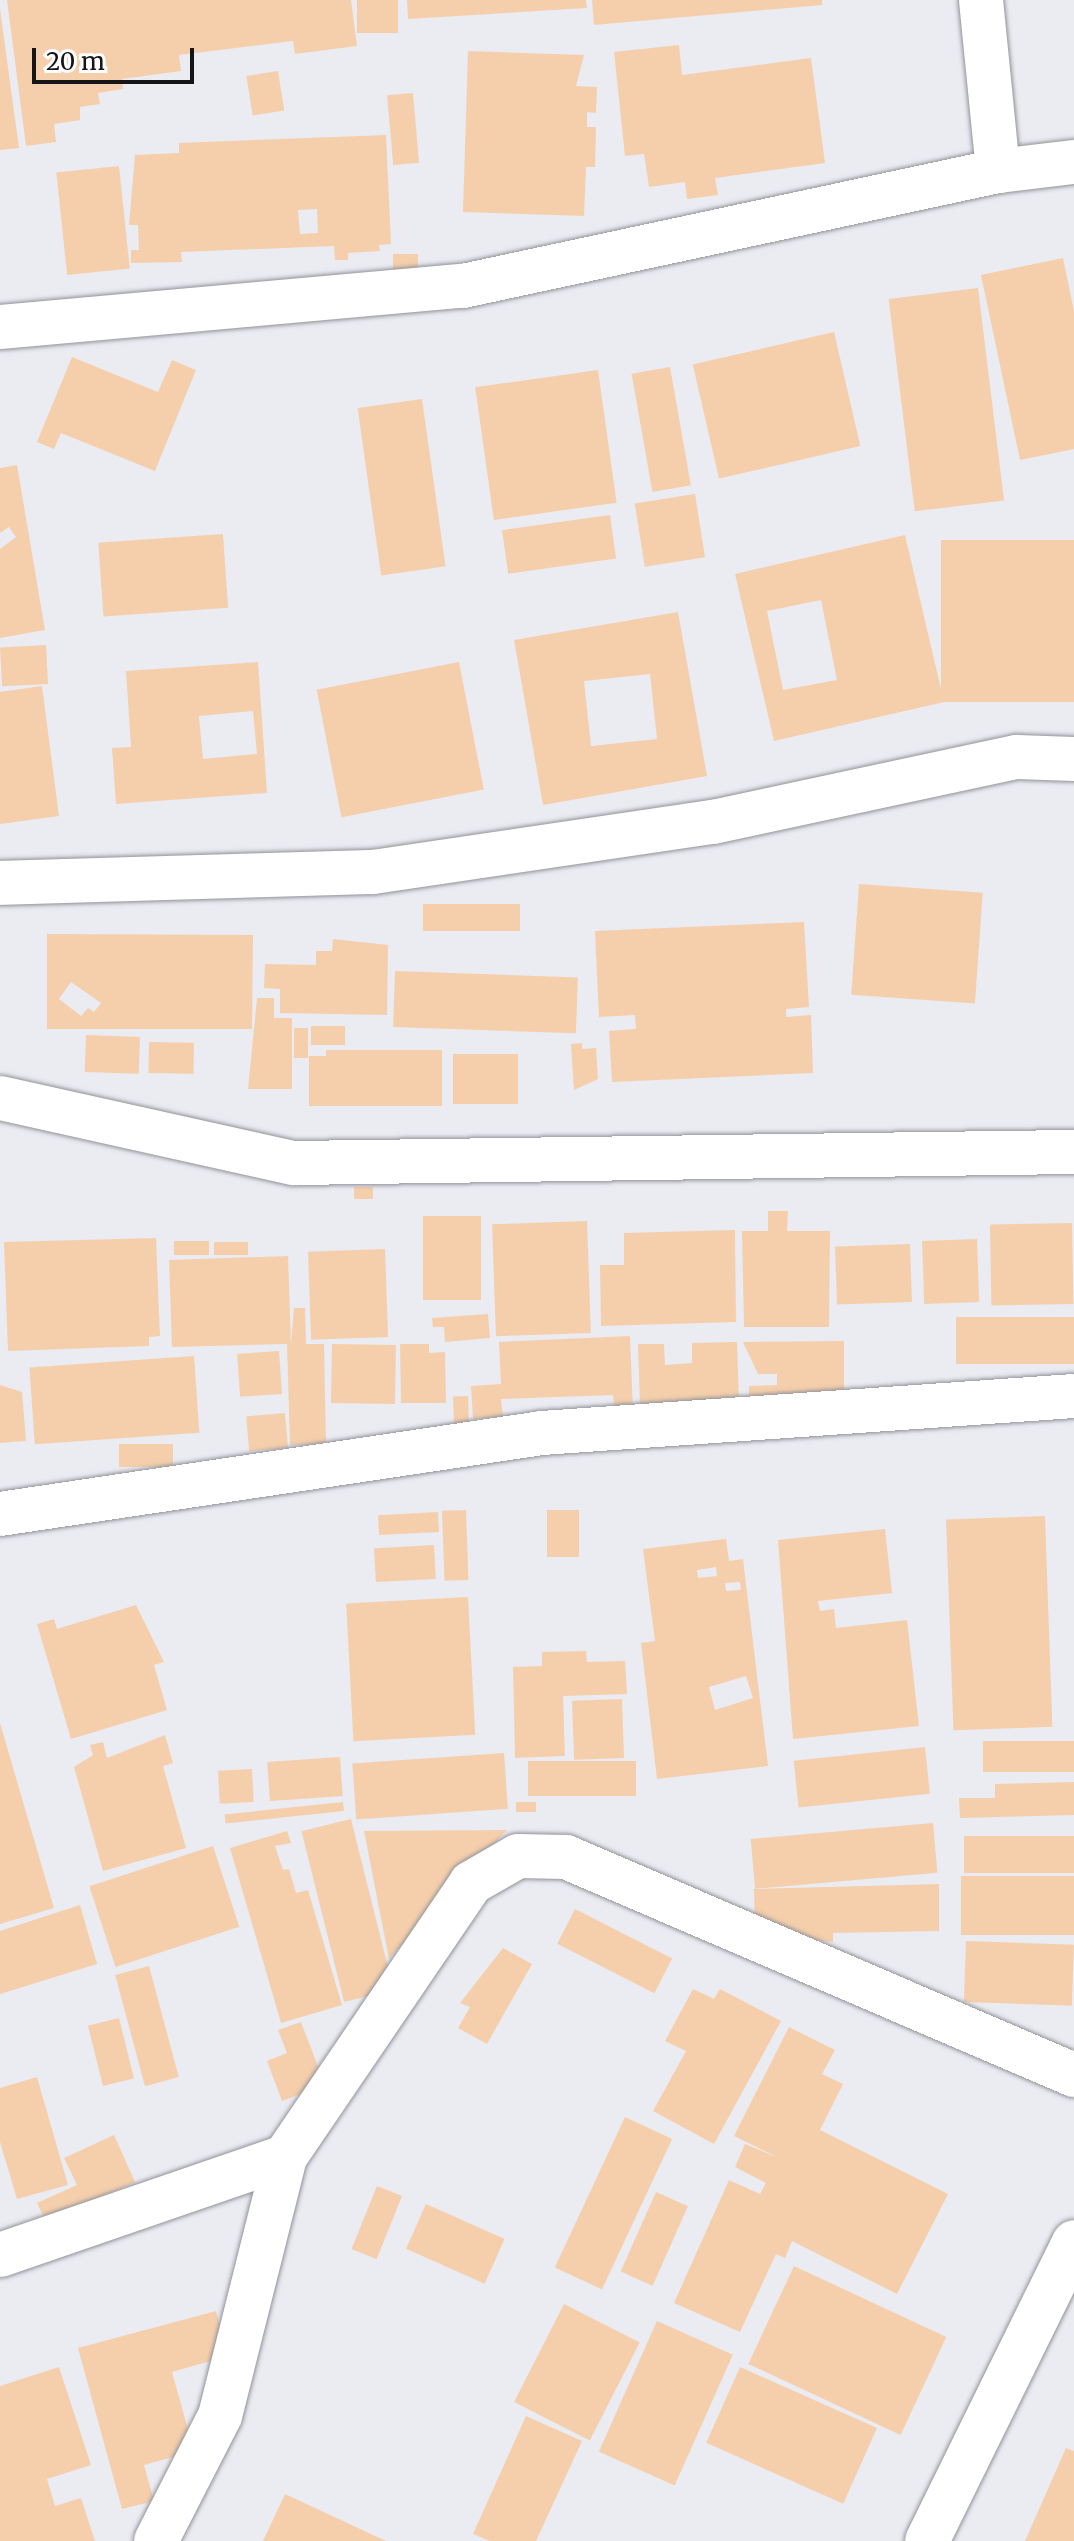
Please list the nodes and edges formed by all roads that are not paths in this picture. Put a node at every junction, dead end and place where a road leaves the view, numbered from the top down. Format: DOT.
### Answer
graph roads {
  1 [pos="981,0"];
  2 [pos="1074,162"];
  3 [pos="998,171"];
  4 [pos="0,327"];
  5 [pos="1074,759"];
  6 [pos="0,883"];
  7 [pos="0,1098"];
  8 [pos="1074,1152"];
  9 [pos="1074,1396"];
  10 [pos="0,1514"];
  11 [pos="1074,2075"];
  12 [pos="285,2157"];
  13 [pos="1074,2242"];
  14 [pos="0,2255"];
  15 [pos="156,2541"];
  16 [pos="927,2541"];
  1 -- 3 [label="street"];
  2 -- 3 [label="street"];
  3 -- 4 [label="street"];
  5 -- 6 [label="street"];
  7 -- 8 [label="street"];
  9 -- 10 [label="street"];
  11 -- 12 [label="street"];
  12 -- 14 [label="street"];
  12 -- 15 [label="street"];
  13 -- 16 [label="street"];
}
